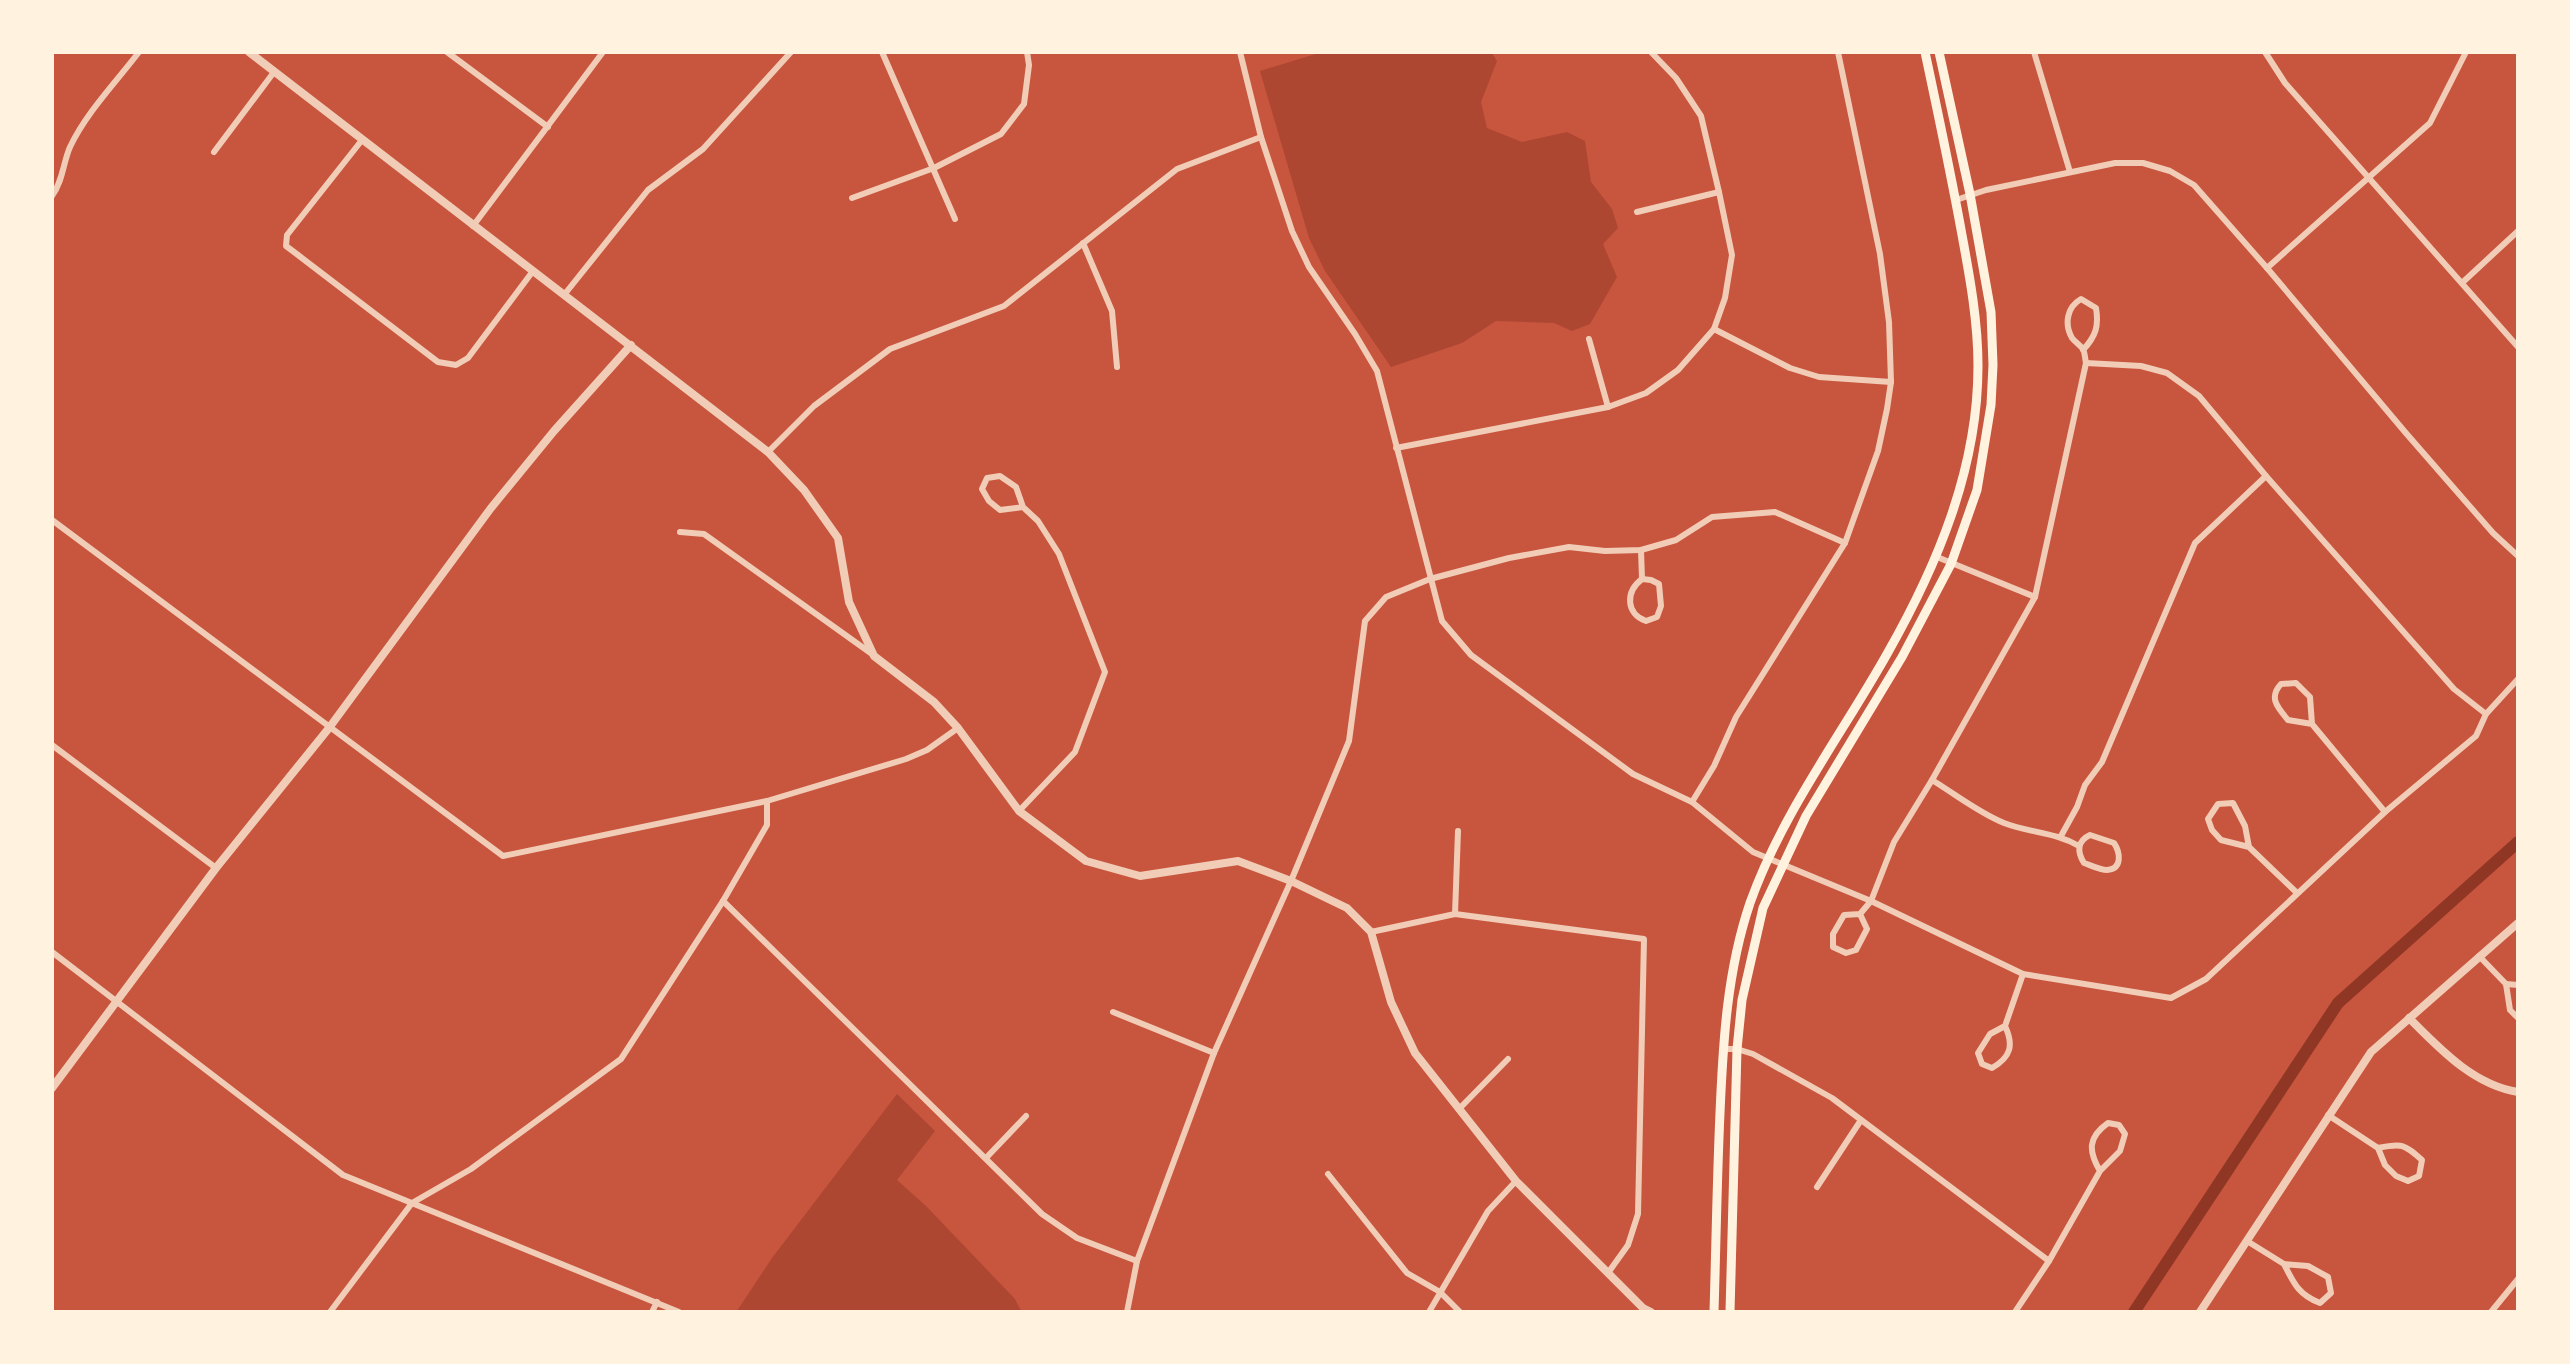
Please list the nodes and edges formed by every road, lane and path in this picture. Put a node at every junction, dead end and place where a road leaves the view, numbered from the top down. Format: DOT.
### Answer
graph roads {
  1 [pos="139,52"];
  2 [pos="249,52"];
  3 [pos="447,52"];
  4 [pos="603,52"];
  5 [pos="791,52"];
  6 [pos="882,52"];
  7 [pos="1027,52"];
  8 [pos="1240,52"];
  9 [pos="1650,52"];
  10 [pos="1838,52"];
  11 [pos="1925,52"];
  12 [pos="1939,52"];
  13 [pos="2034,52"];
  14 [pos="2265,52"];
  15 [pos="2466,52"];
  16 [pos="274,72"];
  17 [pos="548,127"];
  18 [pos="1261,137"];
  19 [pos="362,140"];
  20 [pos="214,152"];
  21 [pos="934,168"];
  22 [pos="2070,172"];
  23 [pos="2370,178"];
  24 [pos="1719,192"];
  25 [pos="1970,194"];
  26 [pos="52,195"];
  27 [pos="852,198"];
  28 [pos="1956,200"];
  29 [pos="1637,212"];
  30 [pos="955,219"];
  31 [pos="473,226"];
  32 [pos="2517,231"];
  33 [pos="1083,243"];
  34 [pos="2267,268"];
  35 [pos="533,271"];
  36 [pos="2463,282"];
  37 [pos="564,295"];
  38 [pos="1714,329"];
  39 [pos="1589,339"];
  40 [pos="631,345"];
  41 [pos="2517,346"];
  42 [pos="2084,350"];
  43 [pos="2086,363"];
  44 [pos="1117,368"];
  45 [pos="1891,382"];
  46 [pos="1608,407"];
  47 [pos="1396,448"];
  48 [pos="768,452"];
  49 [pos="2266,476"];
  50 [pos="1023,507"];
  51 [pos="52,520"];
  52 [pos="680,532"];
  53 [pos="1845,543"];
  54 [pos="1641,550"];
  55 [pos="2517,556"];
  56 [pos="1937,557"];
  57 [pos="1951,564"];
  58 [pos="1430,579"];
  59 [pos="1641,579"];
  60 [pos="2035,597"];
  61 [pos="874,656"];
  62 [pos="2517,680"];
  63 [pos="2486,714"];
  64 [pos="2313,724"];
  65 [pos="329,728"];
  66 [pos="958,728"];
  67 [pos="52,745"];
  68 [pos="1932,780"];
  69 [pos="767,801"];
  70 [pos="1692,802"];
  71 [pos="1019,812"];
  72 [pos="2385,812"];
  73 [pos="1458,831"];
  74 [pos="2061,836"];
  75 [pos="2079,846"];
  76 [pos="2249,847"];
  77 [pos="1769,857"];
  78 [pos="1783,863"];
  79 [pos="216,868"];
  80 [pos="1291,881"];
  81 [pos="2296,892"];
  82 [pos="723,901"];
  83 [pos="1871,901"];
  84 [pos="1455,914"];
  85 [pos="1860,914"];
  86 [pos="2517,923"];
  87 [pos="1371,932"];
  88 [pos="52,952"];
  89 [pos="2479,956"];
  90 [pos="2023,974"];
  91 [pos="2506,984"];
  92 [pos="2517,985"];
  93 [pos="117,1000"];
  94 [pos="1113,1012"];
  95 [pos="2409,1017"];
  96 [pos="2517,1018"];
  97 [pos="2004,1026"];
  98 [pos="1723,1049"];
  99 [pos="1737,1049"];
  100 [pos="1214,1053"];
  101 [pos="1508,1059"];
  102 [pos="52,1088"];
  103 [pos="2517,1092"];
  104 [pos="1459,1109"];
  105 [pos="2328,1115"];
  106 [pos="1026,1116"];
  107 [pos="1861,1120"];
  108 [pos="2378,1148"];
  109 [pos="986,1158"];
  110 [pos="2100,1171"];
  111 [pos="1328,1174"];
  112 [pos="1516,1181"];
  113 [pos="1817,1187"];
  114 [pos="412,1203"];
  115 [pos="2247,1241"];
  116 [pos="1137,1261"];
  117 [pos="2049,1262"];
  118 [pos="2284,1264"];
  119 [pos="1608,1273"];
  120 [pos="2517,1279"];
  121 [pos="1440,1292"];
  122 [pos="657,1302"];
  123 [pos="330,1311"];
  124 [pos="652,1311"];
  125 [pos="679,1311"];
  126 [pos="1127,1311"];
  127 [pos="1429,1311"];
  128 [pos="1460,1311"];
  129 [pos="1652,1311"];
  130 [pos="1714,1311"];
  131 [pos="1730,1311"];
  132 [pos="2015,1311"];
  133 [pos="2200,1311"];
  134 [pos="2491,1311"];
  1 -- 26 [label="street"];
  2 -- 16 [label="street"];
  3 -- 17 [label="street"];
  4 -- 17 [label="street"];
  5 -- 37 [label="street"];
  6 -- 21 [label="street"];
  7 -- 21 [label="street"];
  8 -- 18 [label="street"];
  9 -- 24 [label="street"];
  10 -- 45 [label="street"];
  11 -- 28 [label="main road"];
  12 -- 25 [label="main road"];
  13 -- 22 [label="street"];
  14 -- 23 [label="street"];
  15 -- 23 [label="street"];
  16 -- 19 [label="street"];
  16 -- 20 [label="street"];
  17 -- 31 [label="street"];
  18 -- 33 [label="street"];
  18 -- 47 [label="street"];
  19 -- 31 [label="street"];
  19 -- 35 [label="street"];
  21 -- 27 [label="street"];
  21 -- 30 [label="street"];
  22 -- 25 [label="street"];
  22 -- 34 [label="street"];
  23 -- 34 [label="street"];
  23 -- 36 [label="street"];
  24 -- 29 [label="street"];
  24 -- 38 [label="street"];
  25 -- 28 [label="street"];
  25 -- 57 [label="main road"];
  28 -- 56 [label="main road"];
  31 -- 35 [label="street"];
  32 -- 36 [label="street"];
  33 -- 44 [label="street"];
  33 -- 48 [label="street"];
  34 -- 55 [label="street"];
  35 -- 37 [label="street"];
  36 -- 41 [label="street"];
  37 -- 40 [label="street"];
  38 -- 45 [label="street"];
  38 -- 46 [label="street"];
  39 -- 46 [label="street"];
  40 -- 48 [label="street"];
  40 -- 65 [label="street"];
  42 -- 42 [label="street"];
  42 -- 43 [label="street"];
  43 -- 49 [label="street"];
  43 -- 60 [label="street"];
  45 -- 53 [label="street"];
  46 -- 47 [label="street"];
  47 -- 58 [label="street"];
  48 -- 61 [label="street"];
  49 -- 63 [label="street"];
  49 -- 74 [label="street"];
  50 -- 50 [label="street"];
  50 -- 71 [label="street"];
  51 -- 65 [label="street"];
  52 -- 61 [label="street"];
  53 -- 54 [label="street"];
  53 -- 70 [label="street"];
  54 -- 58 [label="street"];
  54 -- 59 [label="street"];
  56 -- 57 [label="street"];
  56 -- 77 [label="main road"];
  57 -- 60 [label="street"];
  57 -- 78 [label="main road"];
  58 -- 70 [label="street"];
  58 -- 80 [label="street"];
  59 -- 59 [label="street"];
  60 -- 68 [label="street"];
  61 -- 66 [label="street"];
  62 -- 63 [label="street"];
  63 -- 72 [label="street"];
  64 -- 64 [label="street"];
  64 -- 72 [label="street"];
  65 -- 69 [label="street"];
  65 -- 79 [label="street"];
  66 -- 69 [label="street"];
  66 -- 71 [label="street"];
  67 -- 79 [label="street"];
  68 -- 74 [label="street"];
  68 -- 83 [label="street"];
  69 -- 82 [label="street"];
  70 -- 77 [label="street"];
  71 -- 80 [label="street"];
  72 -- 81 [label="street"];
  73 -- 84 [label="street"];
  74 -- 75 [label="street"];
  75 -- 75 [label="street"];
  76 -- 76 [label="street"];
  76 -- 81 [label="street"];
  77 -- 78 [label="street"];
  77 -- 98 [label="main road"];
  78 -- 83 [label="street"];
  78 -- 99 [label="main road"];
  79 -- 93 [label="street"];
  80 -- 87 [label="street"];
  80 -- 100 [label="street"];
  81 -- 90 [label="street"];
  82 -- 109 [label="street"];
  82 -- 114 [label="street"];
  83 -- 85 [label="street"];
  83 -- 90 [label="street"];
  84 -- 87 [label="street"];
  84 -- 119 [label="street"];
  85 -- 85 [label="street"];
  86 -- 89 [label="street"];
  87 -- 104 [label="street"];
  88 -- 93 [label="street"];
  89 -- 91 [label="street"];
  89 -- 95 [label="street"];
  90 -- 97 [label="street"];
  91 -- 92 [label="street"];
  91 -- 96 [label="street"];
  93 -- 102 [label="street"];
  93 -- 114 [label="street"];
  94 -- 100 [label="street"];
  95 -- 103 [label="street"];
  95 -- 105 [label="street"];
  97 -- 97 [label="street"];
  98 -- 99 [label="street"];
  98 -- 130 [label="main road"];
  99 -- 107 [label="street"];
  99 -- 131 [label="main road"];
  100 -- 116 [label="street"];
  101 -- 104 [label="street"];
  104 -- 112 [label="street"];
  105 -- 108 [label="street"];
  105 -- 115 [label="street"];
  106 -- 109 [label="street"];
  107 -- 113 [label="street"];
  107 -- 117 [label="street"];
  108 -- 108 [label="street"];
  109 -- 116 [label="street"];
  110 -- 110 [label="street"];
  110 -- 117 [label="street"];
  111 -- 121 [label="street"];
  112 -- 119 [label="street"];
  112 -- 121 [label="street"];
  114 -- 122 [label="street"];
  114 -- 123 [label="street"];
  115 -- 118 [label="street"];
  115 -- 133 [label="street"];
  116 -- 126 [label="street"];
  117 -- 132 [label="street"];
  118 -- 118 [label="street"];
  119 -- 129 [label="street"];
  120 -- 134 [label="street"];
  121 -- 127 [label="street"];
  121 -- 128 [label="street"];
  122 -- 124 [label="street"];
  122 -- 125 [label="street"];
}
